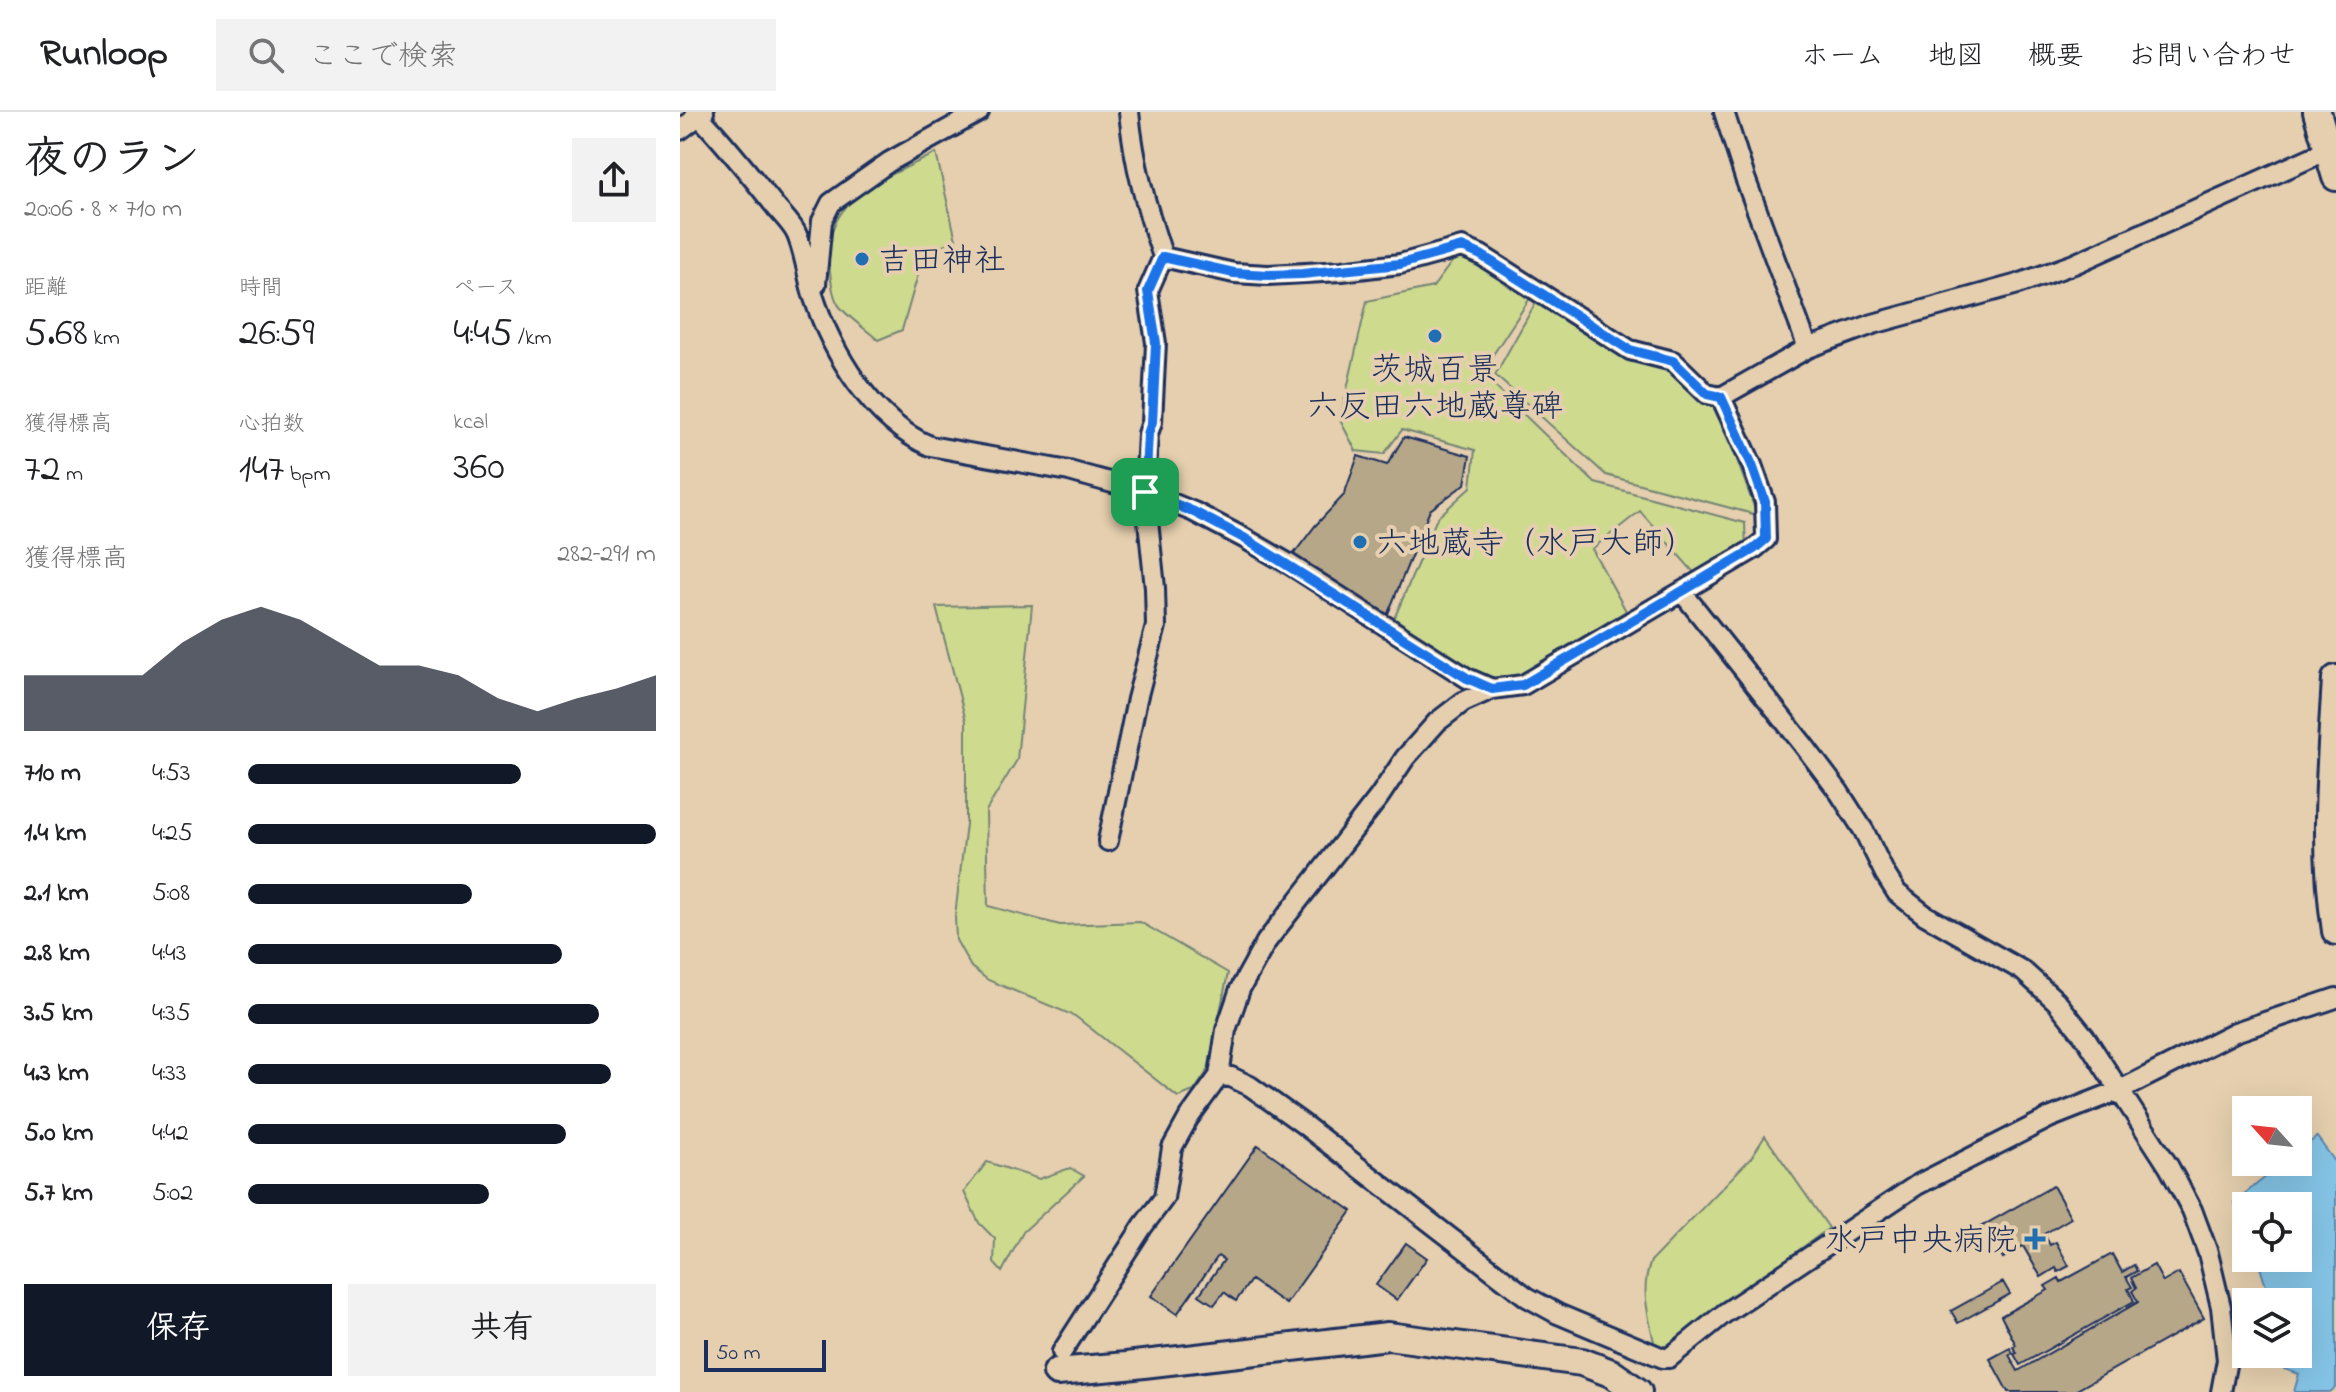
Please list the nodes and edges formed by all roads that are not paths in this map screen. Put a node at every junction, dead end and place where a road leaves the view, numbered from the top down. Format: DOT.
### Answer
graph roads {
  1 [pos="979,112"];
  2 [pos="1129,112"];
  3 [pos="1724,112"];
  4 [pos="699,113"];
  5 [pos="2320,113"];
  6 [pos="680,130"];
  7 [pos="2330,149"];
  8 [pos="2336,177"];
  9 [pos="1163,257"];
  10 [pos="812,293"];
  11 [pos="1808,348"];
  12 [pos="1721,397"];
  13 [pos="1145,492"];
  14 [pos="1682,592"];
  15 [pos="2336,679"];
  16 [pos="1492,689"];
  17 [pos="1108,841"];
  18 [pos="2336,931"];
  19 [pos="2336,998"];
  20 [pos="1219,1076"];
  21 [pos="2120,1090"];
  22 [pos="1060,1362"];
  23 [pos="1638,1392"];
  24 [pos="2221,1392"];
  1 -- 10 [label="street"];
  2 -- 9 [label="street"];
  3 -- 11 [label="street"];
  4 -- 6 [label="street"];
  4 -- 10 [label="street"];
  5 -- 7 [label="street"];
  7 -- 8 [label="street"];
  7 -- 11 [label="street"];
  9 -- 12 [label="street"];
  9 -- 13 [label="street"];
  10 -- 13 [label="street"];
  11 -- 12 [label="street"];
  12 -- 14 [label="street"];
  13 -- 16 [label="street"];
  13 -- 17 [label="street"];
  14 -- 16 [label="street"];
  14 -- 21 [label="street"];
  15 -- 18 [label="street"];
  16 -- 20 [label="street"];
  19 -- 21 [label="street"];
  20 -- 21 [label="street"];
  20 -- 22 [label="street"];
  21 -- 24 [label="street"];
  22 -- 23 [label="street"];
}
